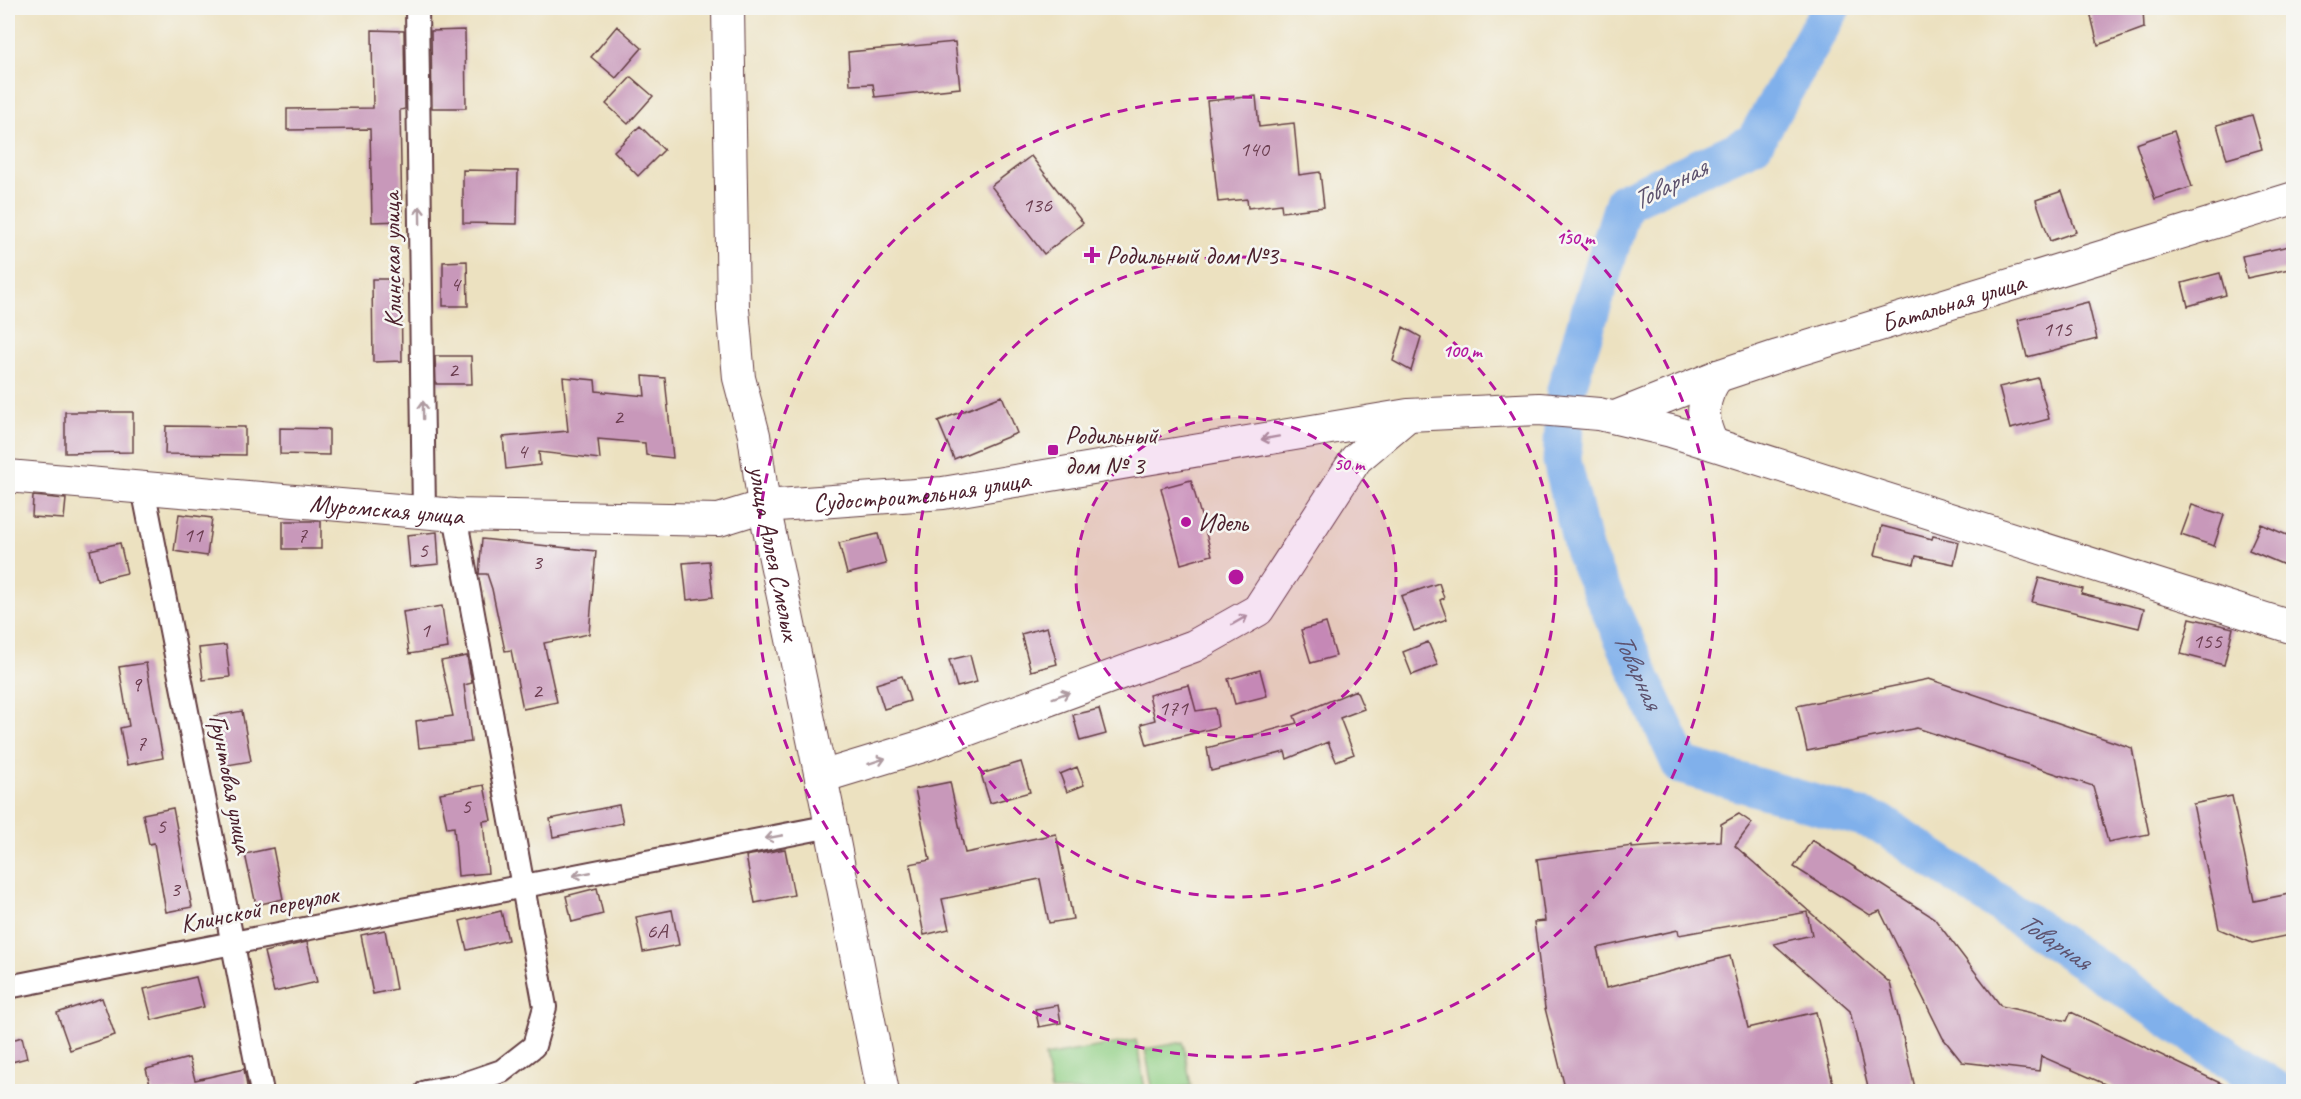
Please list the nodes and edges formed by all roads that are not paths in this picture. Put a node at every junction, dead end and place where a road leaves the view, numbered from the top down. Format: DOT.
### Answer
graph roads {
  1 [pos="417,8"];
  2 [pos="728,8"];
  3 [pos="2294,198"];
  4 [pos="1718,376"];
  5 [pos="1408,415"];
  6 [pos="1607,415"];
  7 [pos="1327,429"];
  8 [pos="1713,444"];
  9 [pos="1356,459"];
  10 [pos="8,476"];
  11 [pos="143,488"];
  12 [pos="764,506"];
  13 [pos="424,512"];
  14 [pos="455,515"];
  15 [pos="2294,628"];
  16 [pos="821,777"];
  17 [pos="831,826"];
  18 [pos="522,885"];
  19 [pos="234,943"];
  20 [pos="8,987"];
  21 [pos="262,1092"];
  22 [pos="426,1092"];
  23 [pos="883,1092"];
  13 -- 1 [label="street, Клинская улица, one-way"];
  2 -- 12 [label="main road, улица Аллея Смелых"];
  3 -- 4 [label="main road, Батальная улица"];
  4 -- 6 [label="main road, Батальная улица"];
  4 -- 8 [label="main road"];
  5 -- 6 [label="main road, Судостроительная улица"];
  5 -- 7 [label="main road, Судостроительная улица"];
  5 -- 9 [label="main road"];
  6 -- 8 [label="main road, Судостроительная улица"];
  7 -- 9 [label="main road"];
  7 -- 12 [label="main road, Судостроительная улица, one-way"];
  8 -- 15 [label="main road, Судостроительная улица"];
  16 -- 9 [label="main road, one-way"];
  10 -- 11 [label="main road, Муромская улица"];
  11 -- 13 [label="main road, Муромская улица"];
  11 -- 19 [label="street, Грунтовая улица"];
  12 -- 14 [label="main road, Муромская улица"];
  12 -- 16 [label="main road, улица Аллея Смелых"];
  13 -- 14 [label="main road, Муромская улица"];
  14 -- 18 [label="street"];
  16 -- 17 [label="main road, улица Аллея Смелых"];
  17 -- 18 [label="street, Клинской переулок, one-way"];
  17 -- 23 [label="main road, улица Аллея Смелых"];
  18 -- 19 [label="street, Клинской переулок"];
  18 -- 22 [label="street"];
  19 -- 20 [label="street, Клинской переулок"];
  19 -- 21 [label="street, Грунтовая улица"];
}
